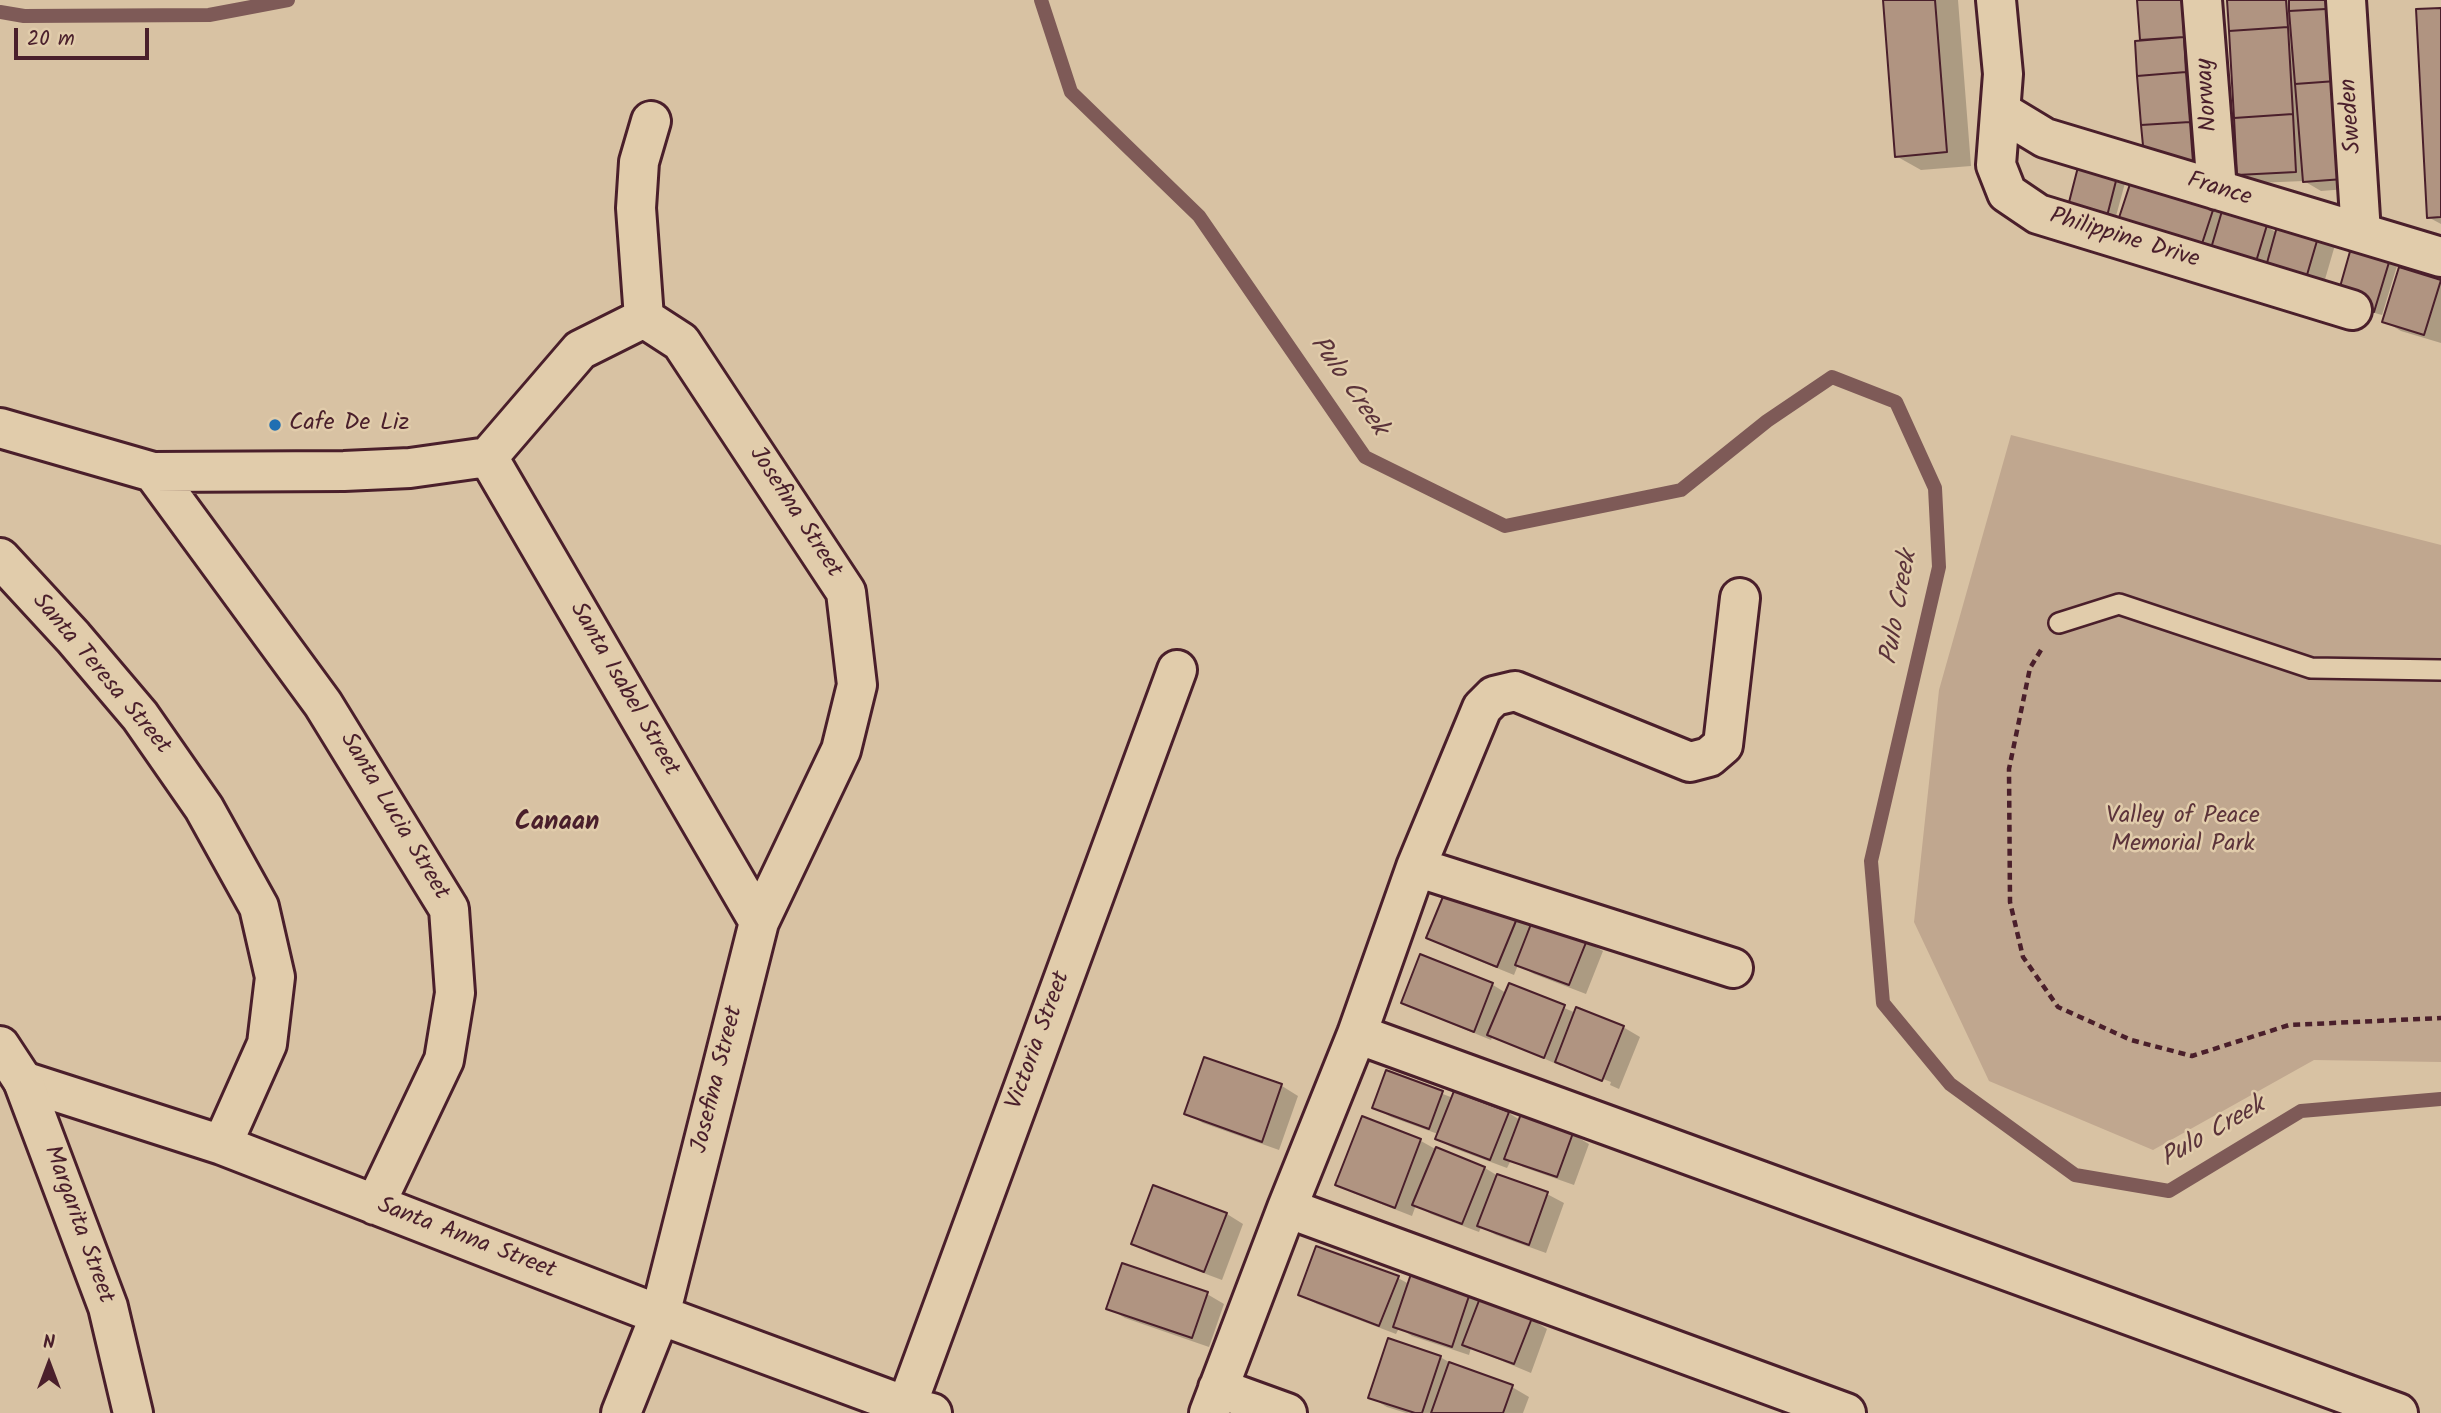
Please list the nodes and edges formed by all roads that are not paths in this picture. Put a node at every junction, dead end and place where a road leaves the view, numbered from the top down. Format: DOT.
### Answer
graph roads {
  1 [pos="1996,0"];
  2 [pos="2202,0"];
  3 [pos="2346,0"];
  4 [pos="2002,112"];
  5 [pos="651,121"];
  6 [pos="2217,190"];
  7 [pos="2361,233"];
  8 [pos="2441,257"];
  9 [pos="2352,310"];
  10 [pos="644,318"];
  11 [pos="0,428"];
  12 [pos="488,457"];
  13 [pos="153,472"];
  14 [pos="0,558"];
  15 [pos="1740,598"];
  16 [pos="2059,623"];
  17 [pos="1177,670"];
  18 [pos="2441,670"];
  19 [pos="1416,867"];
  20 [pos="759,922"];
  21 [pos="1733,968"];
  22 [pos="1357,1034"];
  23 [pos="0,1046"];
  24 [pos="23,1081"];
  25 [pos="222,1145"];
  26 [pos="375,1205"];
  27 [pos="1287,1208"];
  28 [pos="660,1315"];
  29 [pos="1214,1401"];
  30 [pos="914,1411"];
  31 [pos="133,1413"];
  32 [pos="621,1413"];
  33 [pos="1287,1413"];
  34 [pos="1846,1413"];
  35 [pos="2398,1413"];
  1 -- 4 [label="street, Philippine Drive"];
  2 -- 6 [label="street, Norway"];
  3 -- 7 [label="street, Sweden"];
  4 -- 6 [label="street, France"];
  4 -- 9 [label="street, Philippine Drive"];
  5 -- 10 [label="street"];
  6 -- 7 [label="street, France"];
  7 -- 8 [label="street, France"];
  10 -- 12 [label="street"];
  10 -- 20 [label="street, Josefina Street"];
  11 -- 13 [label="street"];
  12 -- 13 [label="street"];
  12 -- 20 [label="street, Santa Isabel Street"];
  13 -- 26 [label="street, Santa Lucia Street"];
  14 -- 25 [label="street, Santa Teresa Street"];
  15 -- 19 [label="street"];
  16 -- 18 [label="lane"];
  17 -- 30 [label="street, Victoria Street"];
  19 -- 21 [label="street"];
  19 -- 22 [label="street"];
  20 -- 28 [label="street, Josefina Street"];
  22 -- 27 [label="street"];
  22 -- 35 [label="street"];
  23 -- 24 [label="street, Margarita Street"];
  24 -- 25 [label="street, Santa Anna Street"];
  24 -- 31 [label="street, Margarita Street"];
  25 -- 26 [label="street, Santa Anna Street"];
  26 -- 28 [label="street, Santa Anna Street"];
  27 -- 29 [label="street"];
  27 -- 34 [label="street"];
  28 -- 30 [label="street, Santa Anna Street"];
  28 -- 32 [label="street, Josefina Street"];
  29 -- 33 [label="street"];
}
